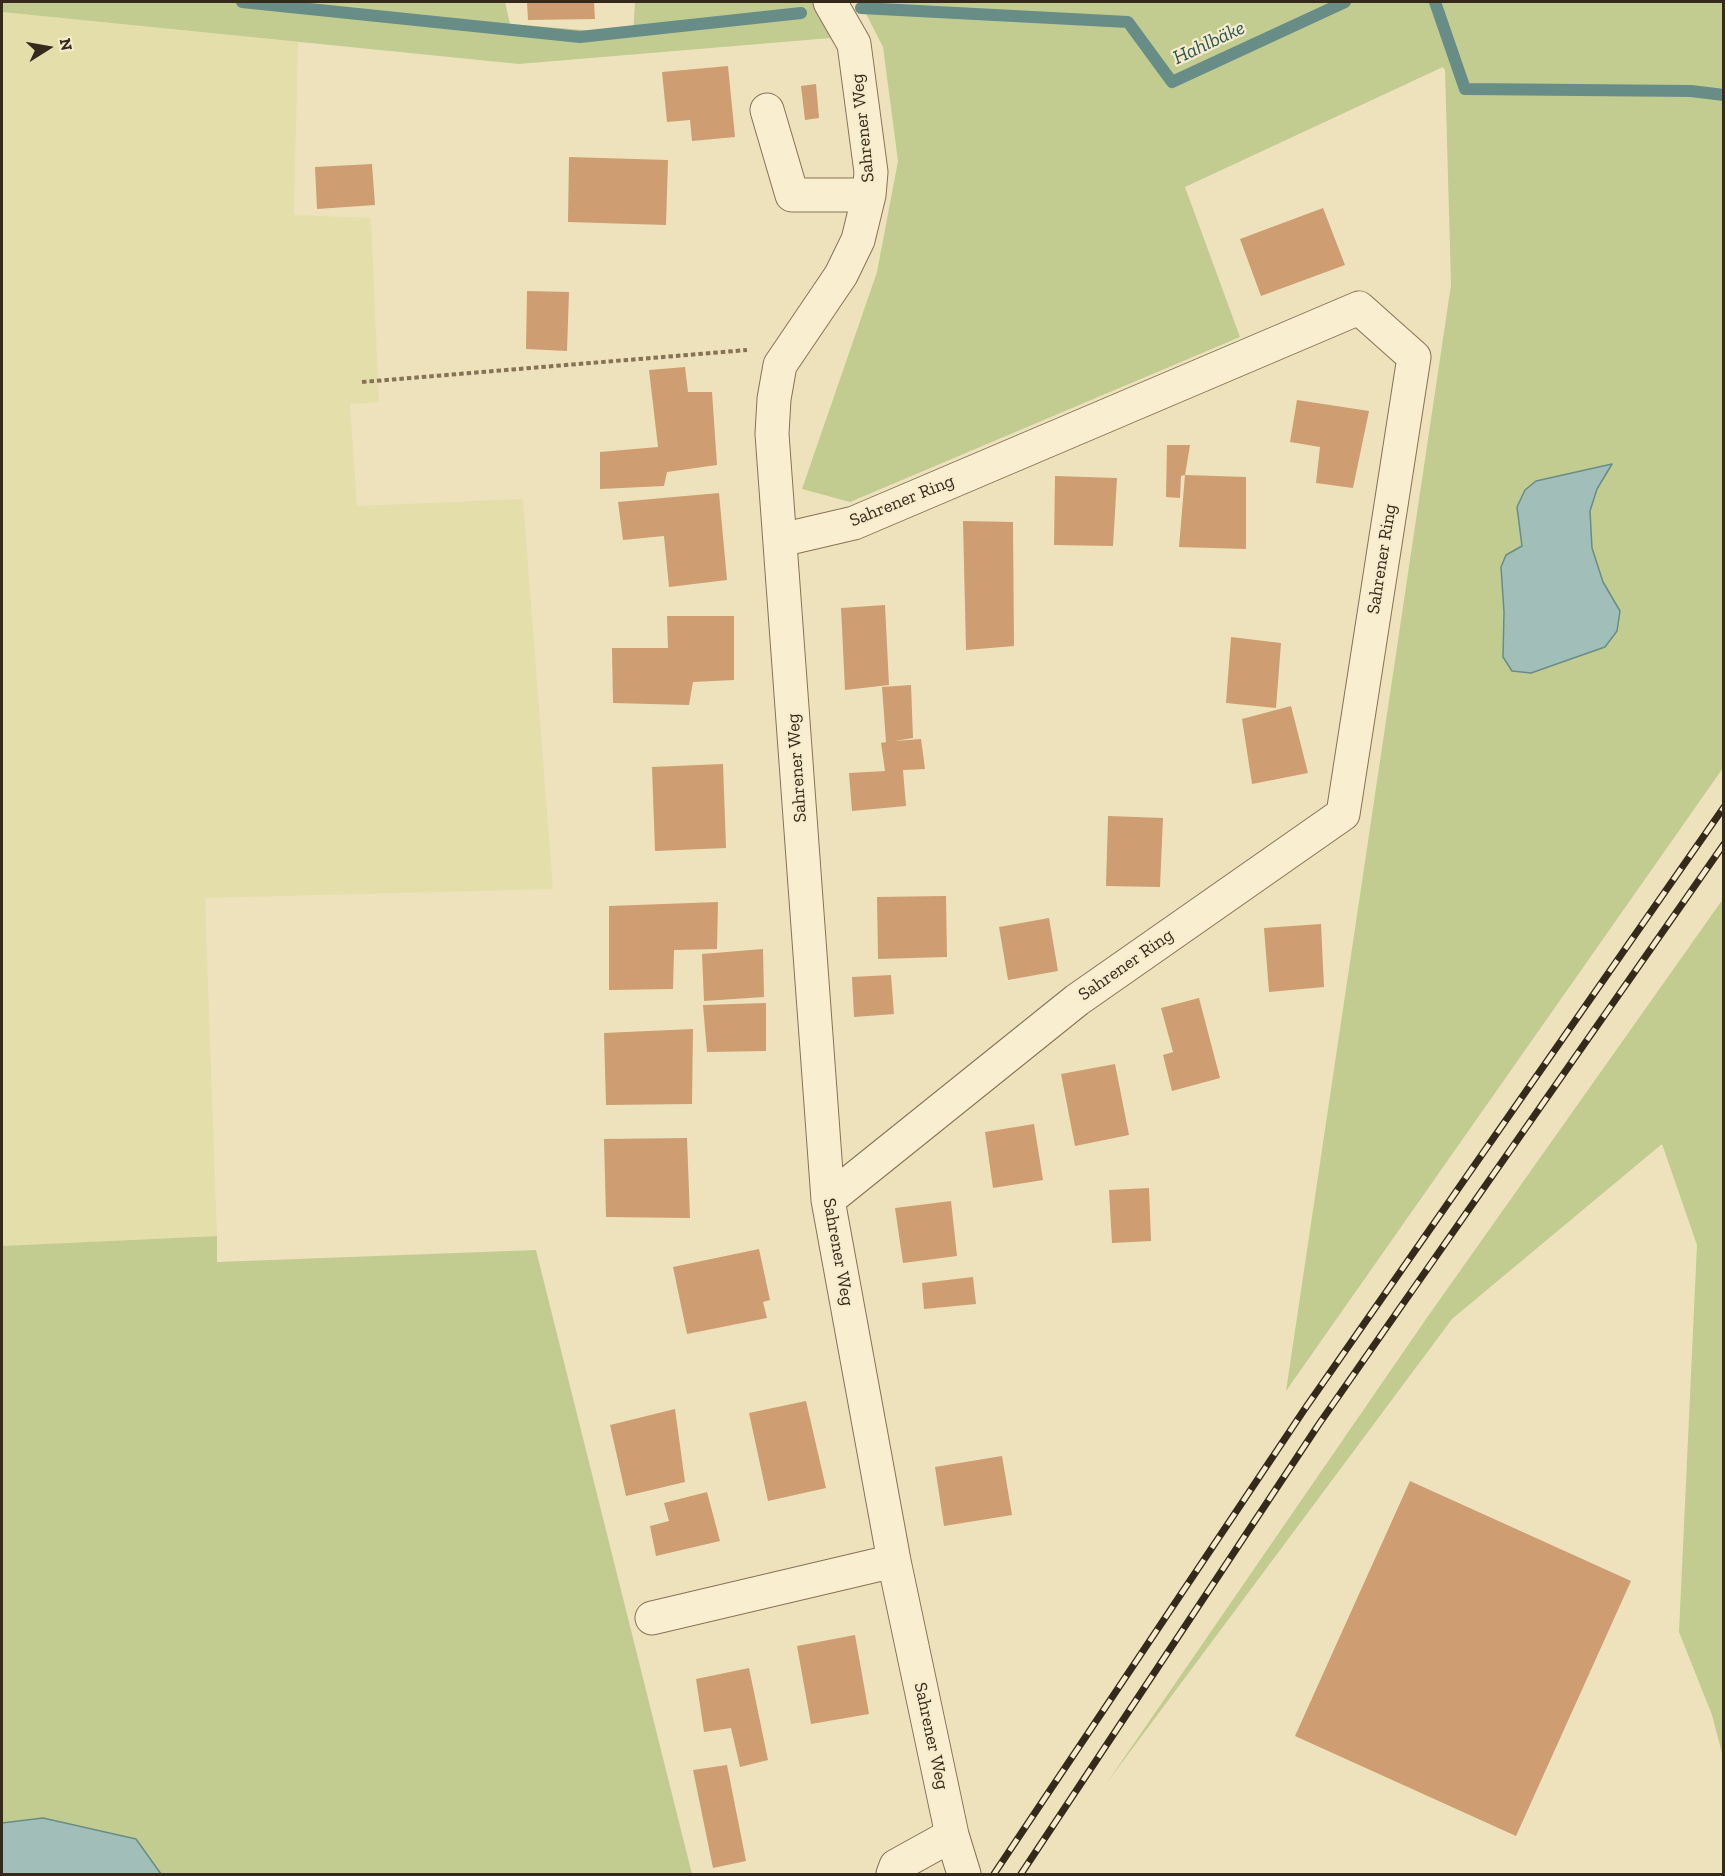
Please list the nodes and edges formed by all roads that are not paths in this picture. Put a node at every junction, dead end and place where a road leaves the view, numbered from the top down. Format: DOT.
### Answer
graph roads {
  1 [pos="830,2"];
  2 [pos="767,110"];
  3 [pos="869,195"];
  4 [pos="781,540"];
  5 [pos="828,1200"];
  6 [pos="894,1561"];
  7 [pos="652,1618"];
  8 [pos="952,1835"];
  9 [pos="893,1875"];
  10 [pos="964,1875"];
  1 -- 3 [label="street, Sahrener Weg"];
  2 -- 3 [label="street"];
  3 -- 4 [label="street, Sahrener Weg"];
  4 -- 5 [label="street, Sahrener Weg"];
  4 -- 5 [label="street, Sahrener Ring"];
  5 -- 6 [label="street, Sahrener Weg"];
  6 -- 7 [label="street"];
  6 -- 8 [label="street, Sahrener Weg"];
  8 -- 9 [label="street"];
  8 -- 10 [label="street, Sahrener Weg"];
}
